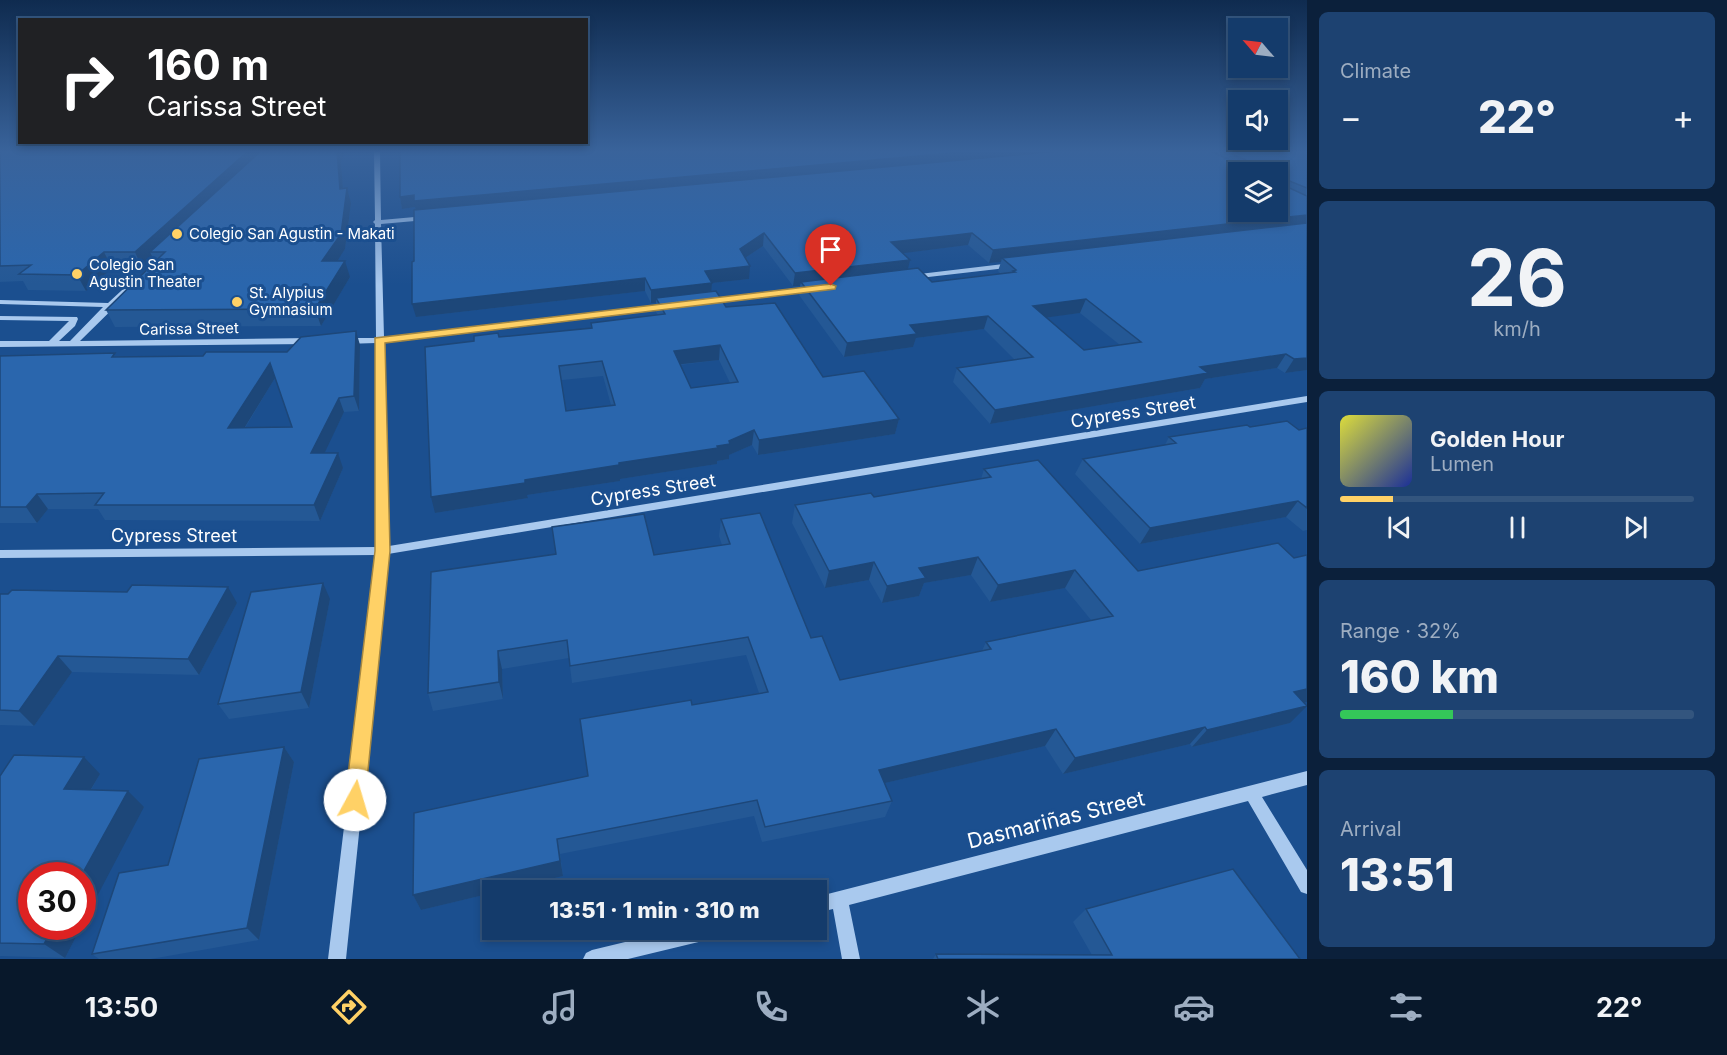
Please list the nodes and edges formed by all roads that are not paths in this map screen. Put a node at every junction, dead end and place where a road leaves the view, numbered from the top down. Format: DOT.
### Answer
graph roads {
  1 [pos="376,196"];
  2 [pos="436,217"];
  3 [pos="376,222"];
  4 [pos="1022,264"];
  5 [pos="146,273"];
  6 [pos="903,278"];
  7 [pos="819,288"];
  8 [pos="0,302"];
  9 [pos="700,302"];
  10 [pos="110,305"];
  11 [pos="676,305"];
  12 [pos="0,318"];
  13 [pos="379,340"];
  14 [pos="320,341"];
  15 [pos="332,341"];
  16 [pos="0,344"];
  17 [pos="51,344"];
  18 [pos="72,344"];
  19 [pos="1307,399"];
  20 [pos="383,551"];
  21 [pos="0,554"];
  22 [pos="1307,778"];
  23 [pos="1251,792"];
  24 [pos="1307,886"];
  25 [pos="840,899"];
  26 [pos="827,902"];
  27 [pos="670,940"];
  28 [pos="337,959"];
  29 [pos="592,959"];
  30 [pos="850,959"];
  1 -- 3 [label="street"];
  2 -- 3 [label="street"];
  3 -- 13 [label="street"];
  4 -- 6 [label="street"];
  5 -- 10 [label="street"];
  7 -- 9 [label="street"];
  8 -- 10 [label="street"];
  10 -- 18 [label="street"];
  11 -- 13 [label="street"];
  12 -- 17 [label="street"];
  13 -- 15 [label="street"];
  13 -- 20 [label="street"];
  14 -- 18 [label="street, Carissa Street"];
  16 -- 17 [label="street, Carissa Street"];
  17 -- 18 [label="street, Carissa Street"];
  19 -- 20 [label="street, Cypress Street"];
  20 -- 21 [label="street, Cypress Street"];
  20 -- 28 [label="street"];
  22 -- 23 [label="street, Dasmariñas Street"];
  23 -- 24 [label="street"];
  23 -- 25 [label="street, Dasmariñas Street"];
  25 -- 26 [label="street, Dasmariñas Street"];
  25 -- 30 [label="street"];
  27 -- 29 [label="street"];
}
